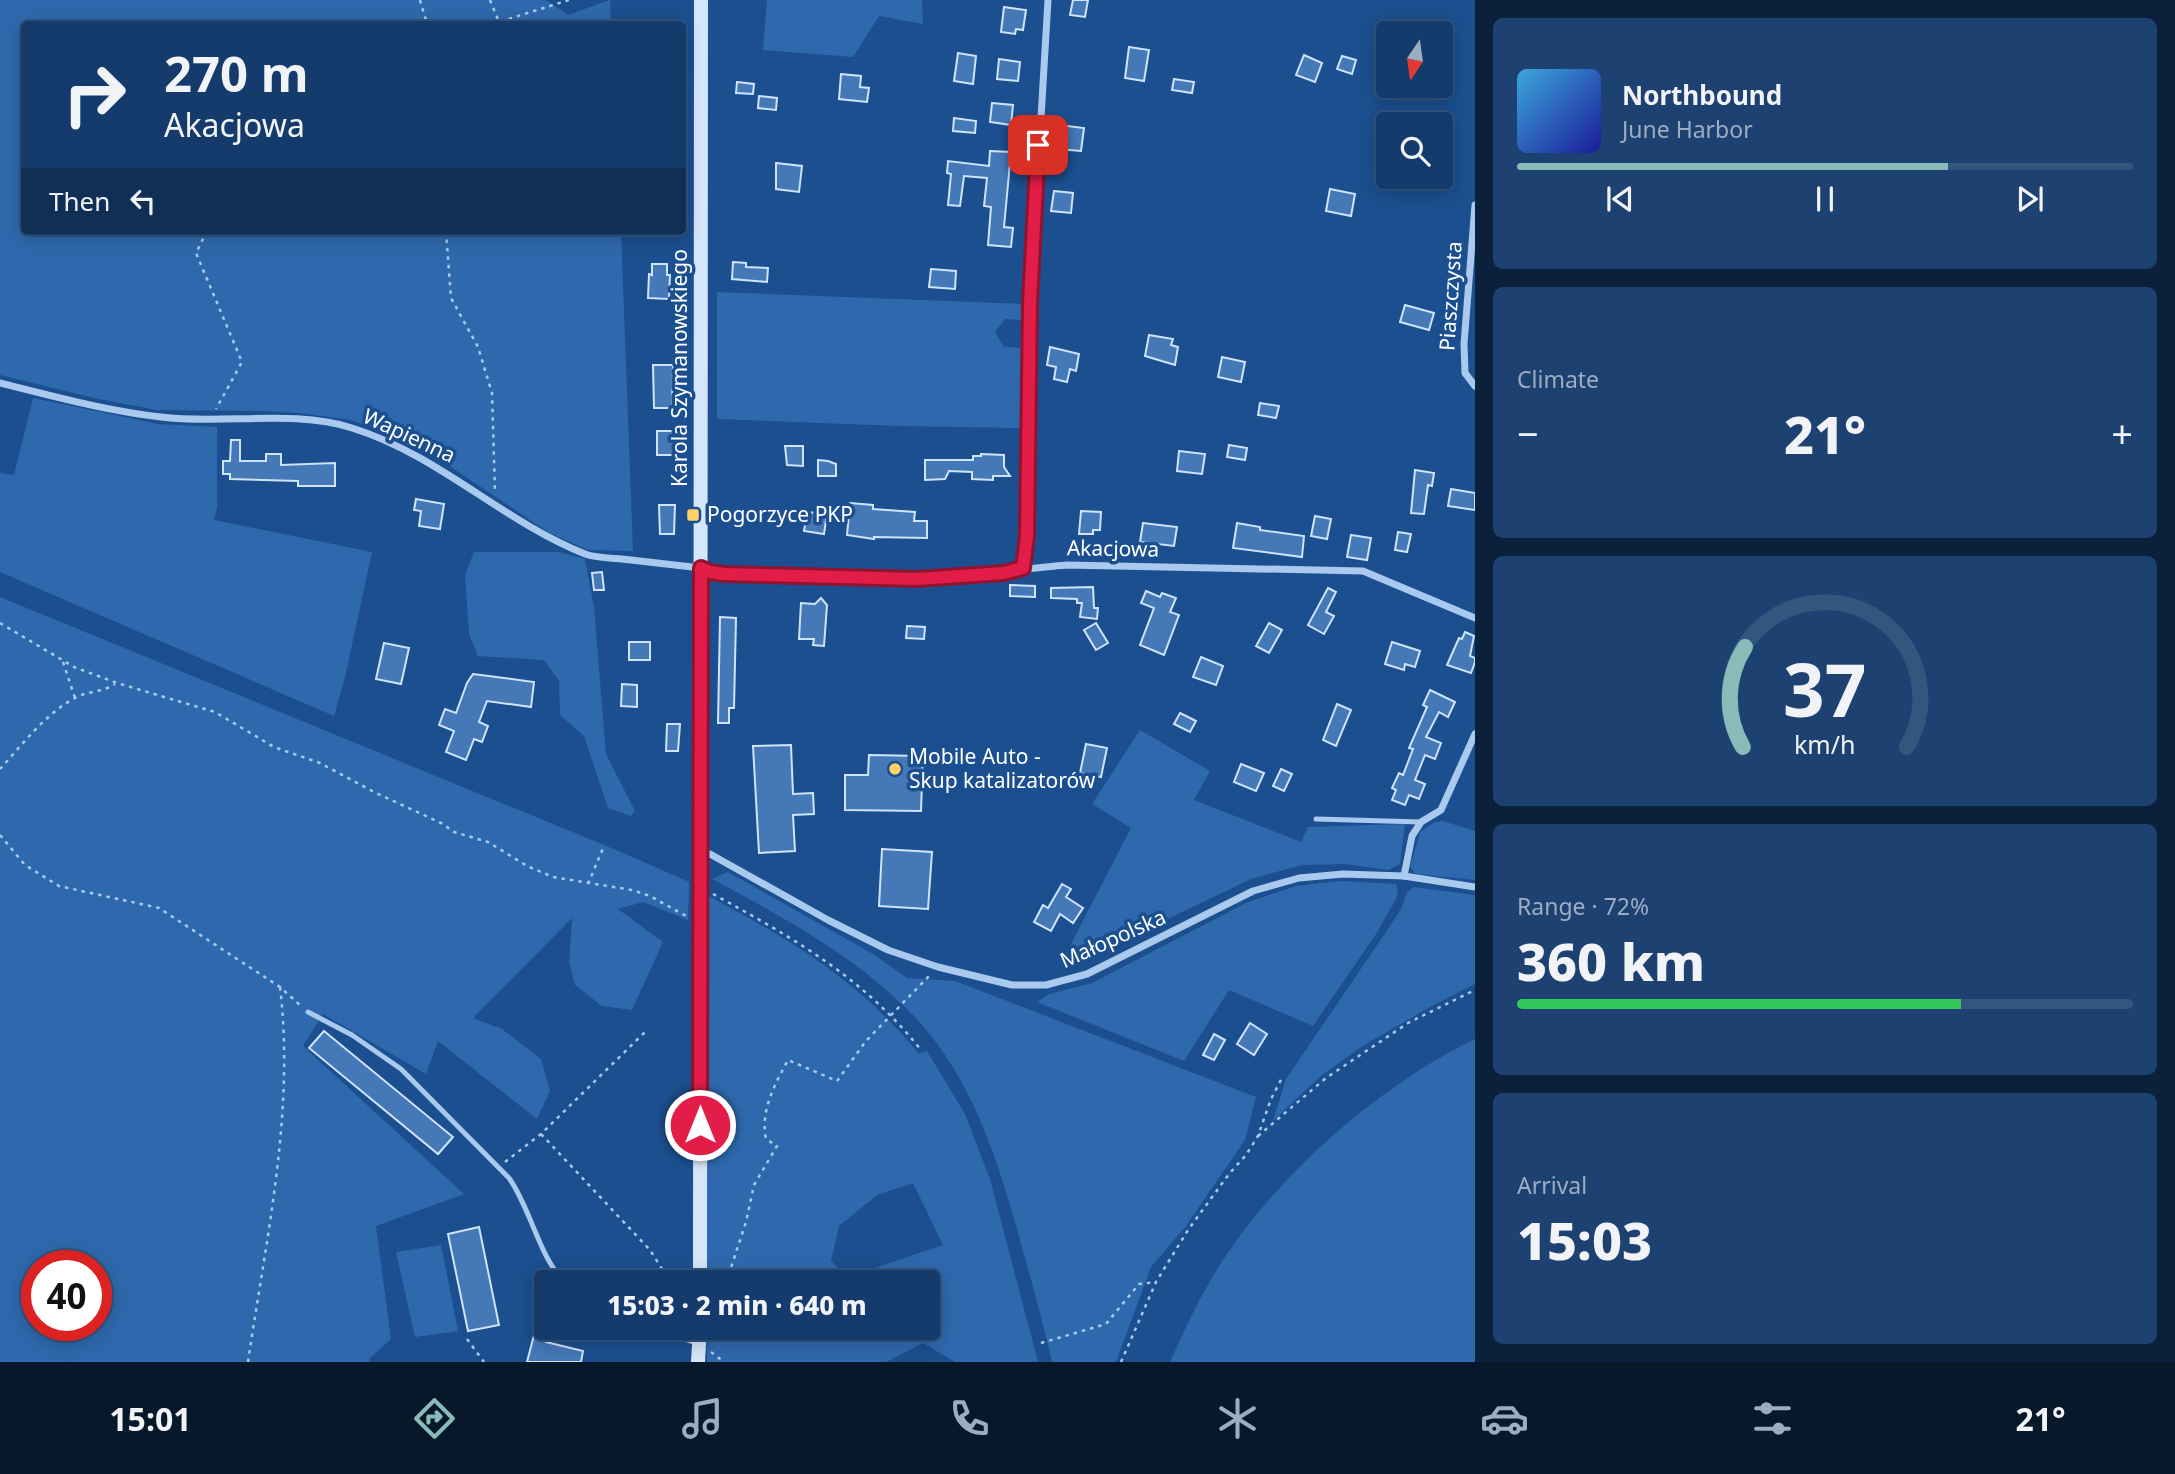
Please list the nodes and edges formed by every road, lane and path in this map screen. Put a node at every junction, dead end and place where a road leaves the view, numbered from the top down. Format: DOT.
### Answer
graph roads {
  1 [pos="420,0"];
  2 [pos="490,0"];
  3 [pos="569,0"];
  4 [pos="701,0"];
  5 [pos="1048,0"];
  6 [pos="426,21"];
  7 [pos="499,21"];
  8 [pos="502,21"];
  9 [pos="1475,205"];
  10 [pos="205,235"];
  11 [pos="446,235"];
  12 [pos="0,383"];
  13 [pos="1475,386"];
  14 [pos="210,420"];
  15 [pos="495,503"];
  16 [pos="701,568"];
  17 [pos="1023,568"];
  18 [pos="1475,618"];
  19 [pos="0,623"];
  20 [pos="63,662"];
  21 [pos="117,683"];
  22 [pos="75,698"];
  23 [pos="1475,734"];
  24 [pos="0,769"];
  25 [pos="1316,820"];
  26 [pos="1421,822"];
  27 [pos="0,835"];
  28 [pos="604,846"];
  29 [pos="700,854"];
  30 [pos="1404,876"];
  31 [pos="588,884"];
  32 [pos="1475,887"];
  33 [pos="719,897"];
  34 [pos="699,918"];
  35 [pos="937,967"];
  36 [pos="280,987"];
  37 [pos="1475,990"];
  38 [pos="308,1013"];
  39 [pos="891,1015"];
  40 [pos="645,1032"];
  41 [pos="921,1050"];
  42 [pos="1283,1076"];
  43 [pos="541,1133"];
  44 [pos="1258,1136"];
  45 [pos="497,1169"];
  46 [pos="556,1270"];
  47 [pos="663,1270"];
  48 [pos="700,1270"];
  49 [pos="730,1270"];
  50 [pos="1156,1282"];
  51 [pos="467,1339"];
  52 [pos="700,1340"];
  53 [pos="1041,1343"];
  54 [pos="248,1362"];
  55 [pos="484,1362"];
  56 [pos="698,1362"];
  57 [pos="1121,1362"];
  1 -- 6 [label="path"];
  2 -- 7 [label="path"];
  3 -- 8 [label="path"];
  4 -- 16 [label="street, Karola Szymanowskiego"];
  5 -- 17 [label="street"];
  9 -- 13 [label="street, Piaszczysta"];
  10 -- 14 [label="path"];
  11 -- 15 [label="path"];
  12 -- 14 [label="street, Wapienna"];
  14 -- 15 [label="street, Wapienna"];
  15 -- 16 [label="street, Wapienna"];
  16 -- 17 [label="street, Akacjowa"];
  16 -- 29 [label="street, Karola Szymanowskiego"];
  17 -- 18 [label="street, Akacjowa"];
  19 -- 20 [label="path"];
  20 -- 21 [label="path"];
  20 -- 22 [label="path"];
  21 -- 22 [label="path"];
  21 -- 31 [label="path"];
  22 -- 24 [label="path"];
  23 -- 26 [label="street"];
  25 -- 26 [label="lane"];
  26 -- 30 [label="street"];
  27 -- 36 [label="path"];
  28 -- 31 [label="path"];
  29 -- 34 [label="street, Karola Szymanowskiego"];
  29 -- 35 [label="street, Małopolska"];
  30 -- 32 [label="street, Małopolska"];
  30 -- 35 [label="street, Małopolska"];
  31 -- 34 [label="path"];
  33 -- 39 [label="path"];
  34 -- 48 [label="street, Karola Szymanowskiego"];
  35 -- 39 [label="path"];
  36 -- 38 [label="path"];
  36 -- 54 [label="path"];
  37 -- 44 [label="path"];
  38 -- 45 [label="lane"];
  39 -- 41 [label="path"];
  39 -- 49 [label="path"];
  40 -- 43 [label="path"];
  42 -- 44 [label="path"];
  43 -- 45 [label="path"];
  43 -- 47 [label="path"];
  44 -- 50 [label="path"];
  45 -- 46 [label="lane"];
  50 -- 53 [label="path"];
  50 -- 57 [label="path"];
  51 -- 55 [label="path"];
  52 -- 56 [label="street"];
}
